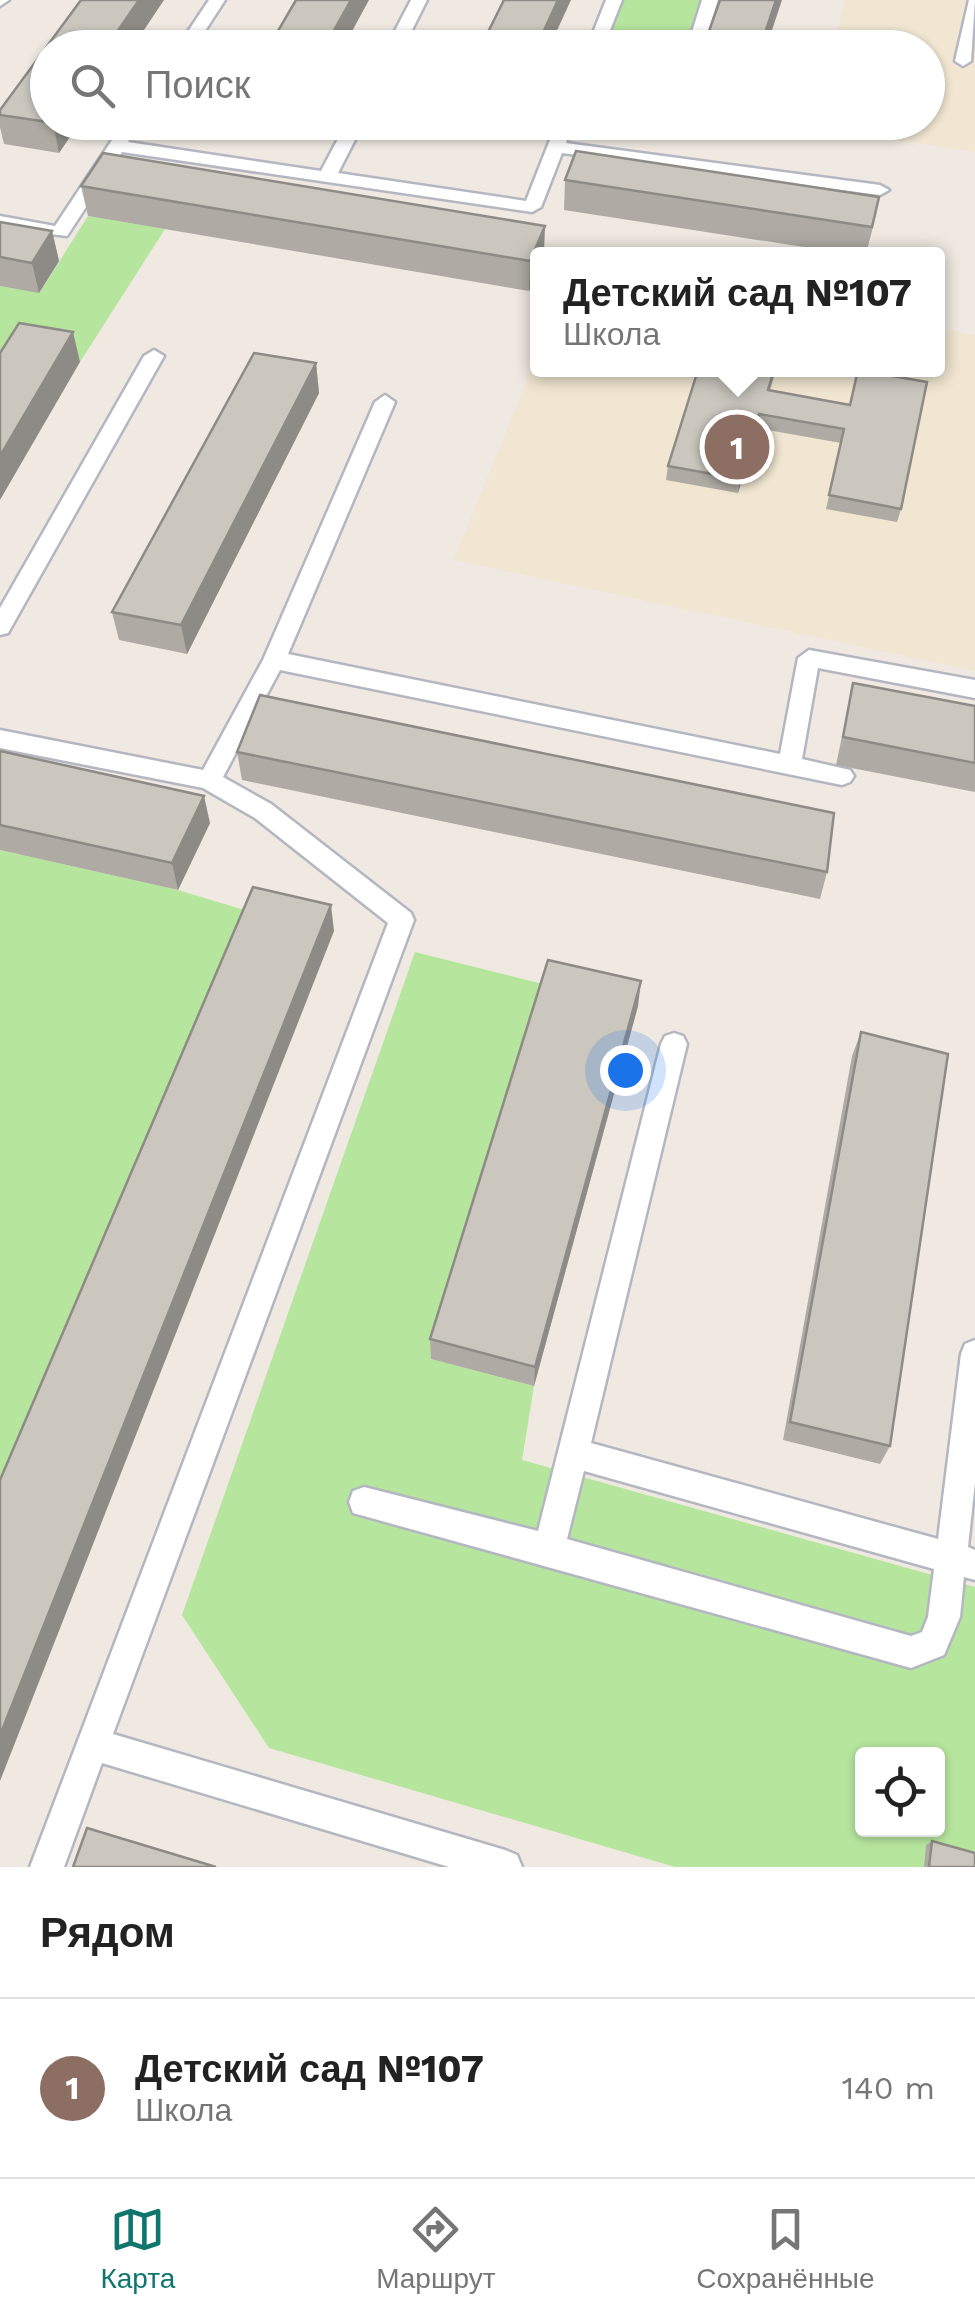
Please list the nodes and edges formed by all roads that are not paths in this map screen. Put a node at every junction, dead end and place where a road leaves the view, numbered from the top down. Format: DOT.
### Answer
graph roads {
  1 [pos="217,0"];
  2 [pos="418,0"];
  3 [pos="614,0"];
  4 [pos="710,0"];
  5 [pos="975,3"];
  6 [pos="197,30"];
  7 [pos="403,30"];
  8 [pos="607,30"];
  9 [pos="700,30"];
  10 [pos="963,61"];
  11 [pos="121,140"];
  12 [pos="347,140"];
  13 [pos="559,140"];
  14 [pos="117,146"];
  15 [pos="556,147"];
  16 [pos="326,180"];
  17 [pos="880,190"];
  18 [pos="0,222"];
  19 [pos="154,356"];
  20 [pos="384,402"];
  21 [pos="0,626"];
  22 [pos="274,660"];
  23 [pos="975,690"];
  24 [pos="0,739"];
  25 [pos="790,763"];
  26 [pos="842,776"];
  27 [pos="209,780"];
  28 [pos="674,1044"];
  29 [pos="975,1354"];
  30 [pos="574,1453"];
  31 [pos="364,1502"];
  32 [pos="550,1550"];
  33 [pos="963,1561"];
  34 [pos="93,1744"];
  35 [pos="46,1867"];
  36 [pos="505,1867"];
  1 -- 6 [label="lane"];
  2 -- 7 [label="lane"];
  3 -- 8 [label="lane"];
  4 -- 9 [label="lane"];
  5 -- 10 [label="lane"];
  11 -- 14 [label="lane"];
  12 -- 16 [label="lane"];
  13 -- 15 [label="lane"];
  14 -- 16 [label="lane"];
  14 -- 18 [label="lane"];
  15 -- 16 [label="lane"];
  15 -- 17 [label="lane"];
  19 -- 21 [label="lane"];
  20 -- 22 [label="lane"];
  22 -- 25 [label="lane"];
  22 -- 27 [label="lane"];
  23 -- 25 [label="lane"];
  24 -- 27 [label="lane"];
  25 -- 26 [label="lane"];
  27 -- 34 [label="lane"];
  28 -- 30 [label="lane"];
  29 -- 33 [label="lane"];
  30 -- 32 [label="lane"];
  30 -- 33 [label="lane"];
  31 -- 32 [label="lane"];
  32 -- 33 [label="lane"];
  34 -- 35 [label="lane"];
  34 -- 36 [label="lane"];
}
